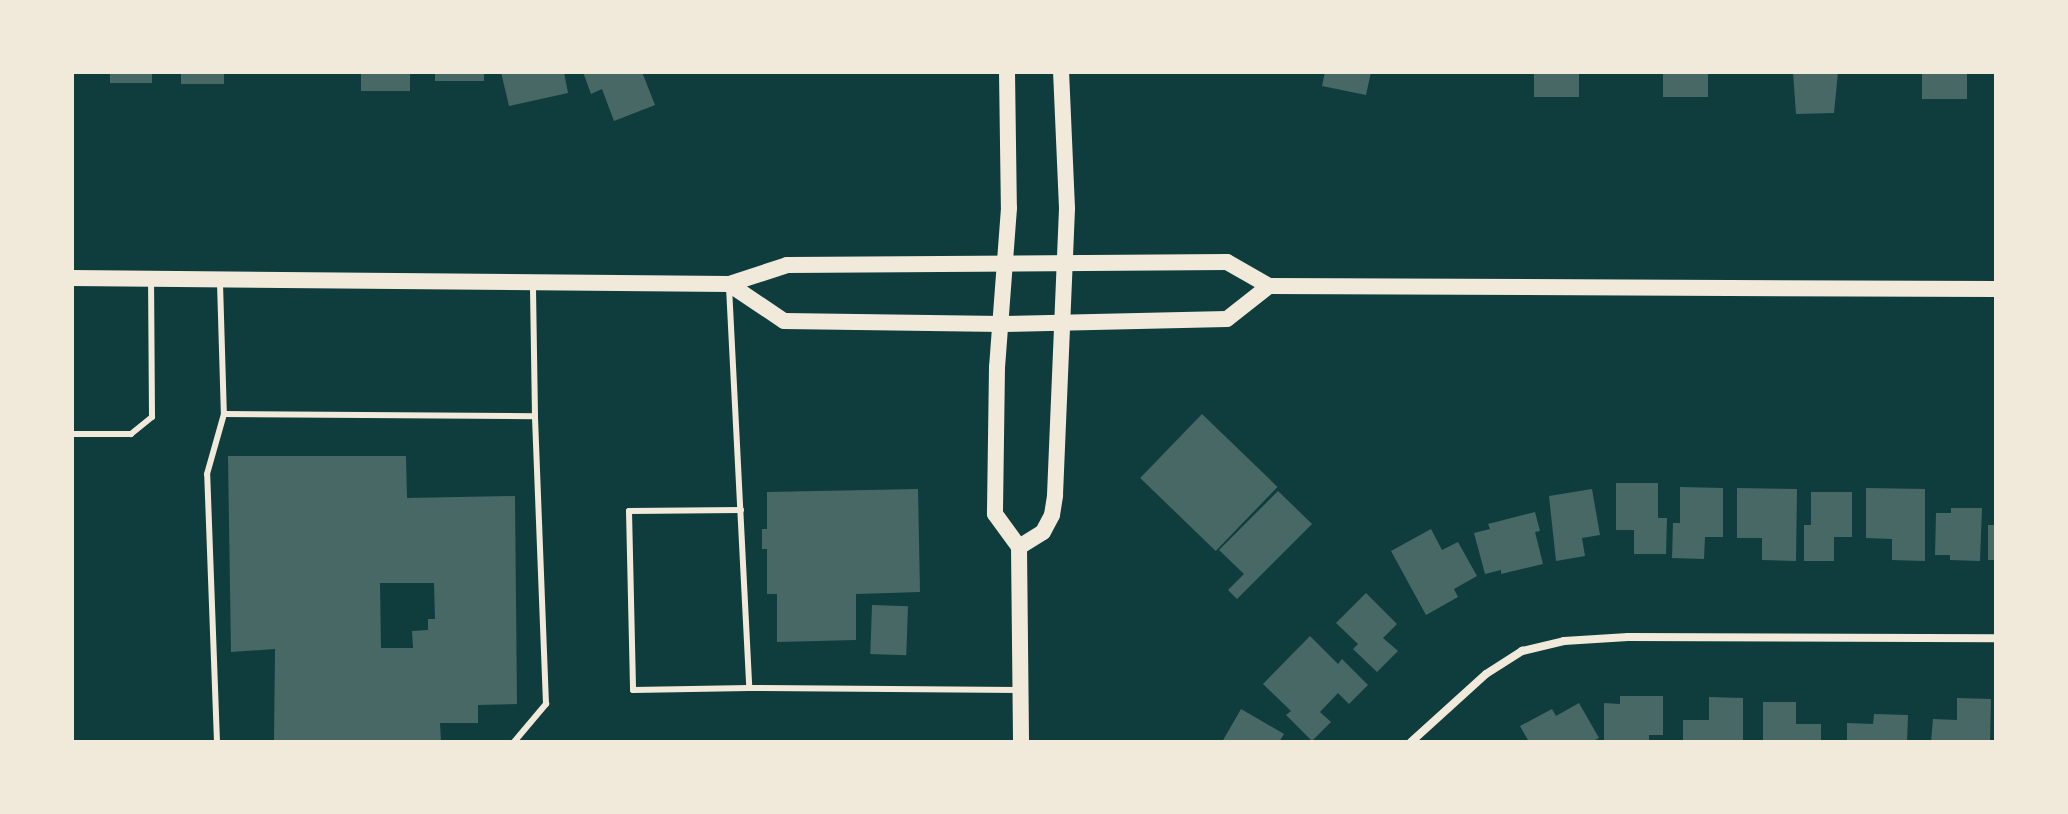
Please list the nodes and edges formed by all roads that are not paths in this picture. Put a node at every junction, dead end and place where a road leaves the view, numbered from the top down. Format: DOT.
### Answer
graph roads {
  1 [pos="1007,72"];
  2 [pos="1061,72"];
  3 [pos="1064,262"];
  4 [pos="1006,263"];
  5 [pos="72,278"];
  6 [pos="151,279"];
  7 [pos="220,279"];
  8 [pos="533,282"];
  9 [pos="729,284"];
  10 [pos="1269,286"];
  11 [pos="1996,289"];
  12 [pos="1002,324"];
  13 [pos="1062,324"];
  14 [pos="224,414"];
  15 [pos="535,416"];
  16 [pos="72,434"];
  17 [pos="741,510"];
  18 [pos="1019,547"];
  19 [pos="1996,638"];
  20 [pos="749,688"];
  21 [pos="1020,690"];
  22 [pos="217,742"];
  23 [pos="514,742"];
  24 [pos="1021,742"];
  25 [pos="1411,742"];
  1 -- 4 [label="main road"];
  2 -- 3 [label="main road"];
  3 -- 4 [label="main road"];
  3 -- 10 [label="main road"];
  3 -- 13 [label="main road"];
  4 -- 9 [label="main road"];
  4 -- 12 [label="main road"];
  5 -- 6 [label="main road"];
  6 -- 7 [label="main road"];
  6 -- 16 [label="lane"];
  7 -- 8 [label="main road"];
  7 -- 14 [label="lane"];
  8 -- 9 [label="main road"];
  8 -- 15 [label="lane"];
  9 -- 12 [label="main road"];
  9 -- 17 [label="lane"];
  10 -- 11 [label="main road"];
  10 -- 13 [label="main road"];
  12 -- 13 [label="main road"];
  12 -- 18 [label="main road"];
  13 -- 18 [label="main road"];
  14 -- 15 [label="lane"];
  14 -- 22 [label="lane"];
  15 -- 23 [label="lane"];
  17 -- 20 [label="lane"];
  17 -- 20 [label="lane"];
  18 -- 21 [label="main road"];
  19 -- 25 [label="street"];
  20 -- 21 [label="lane"];
  21 -- 24 [label="main road"];
}
